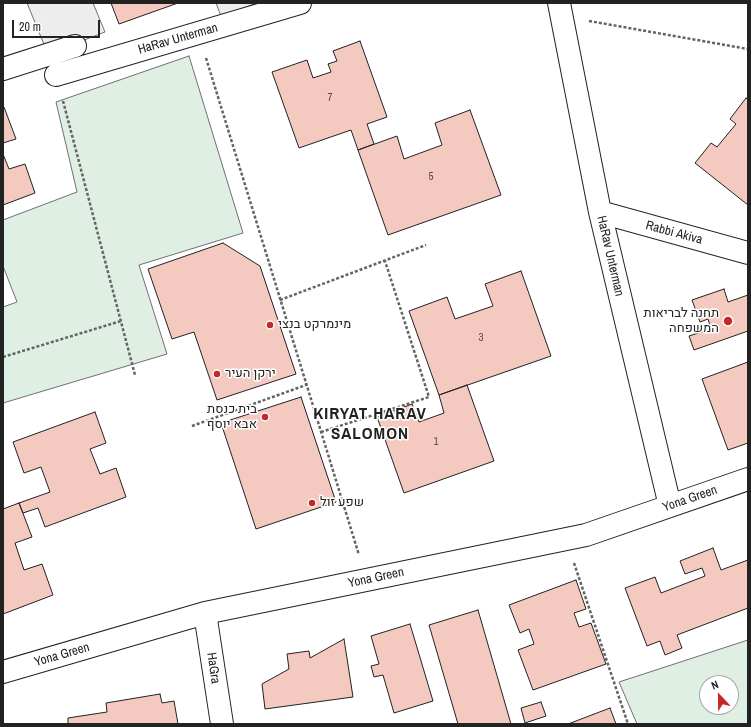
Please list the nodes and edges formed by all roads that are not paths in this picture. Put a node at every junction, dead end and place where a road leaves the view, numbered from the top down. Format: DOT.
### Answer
graph roads {
  1 [pos="300,3"];
  2 [pos="560,10"];
  3 [pos="75,46"];
  4 [pos="3,69"];
  5 [pos="56,75"];
  6 [pos="600,212"];
  7 [pos="748,253"];
  8 [pos="748,479"];
  9 [pos="670,506"];
  10 [pos="205,613"];
  11 [pos="3,672"];
  12 [pos="222,724"];
  1 -- 5 [label="street, HaRav Unterman"];
  2 -- 6 [label="street, HaRav Unterman"];
  3 -- 4 [label="street"];
  6 -- 7 [label="street, Rabbi Akiva"];
  6 -- 9 [label="street, HaRav Unterman"];
  8 -- 9 [label="street, Yona Green"];
  9 -- 10 [label="street, Yona Green"];
  10 -- 11 [label="street, Yona Green"];
  10 -- 12 [label="street, HaGra"];
}
